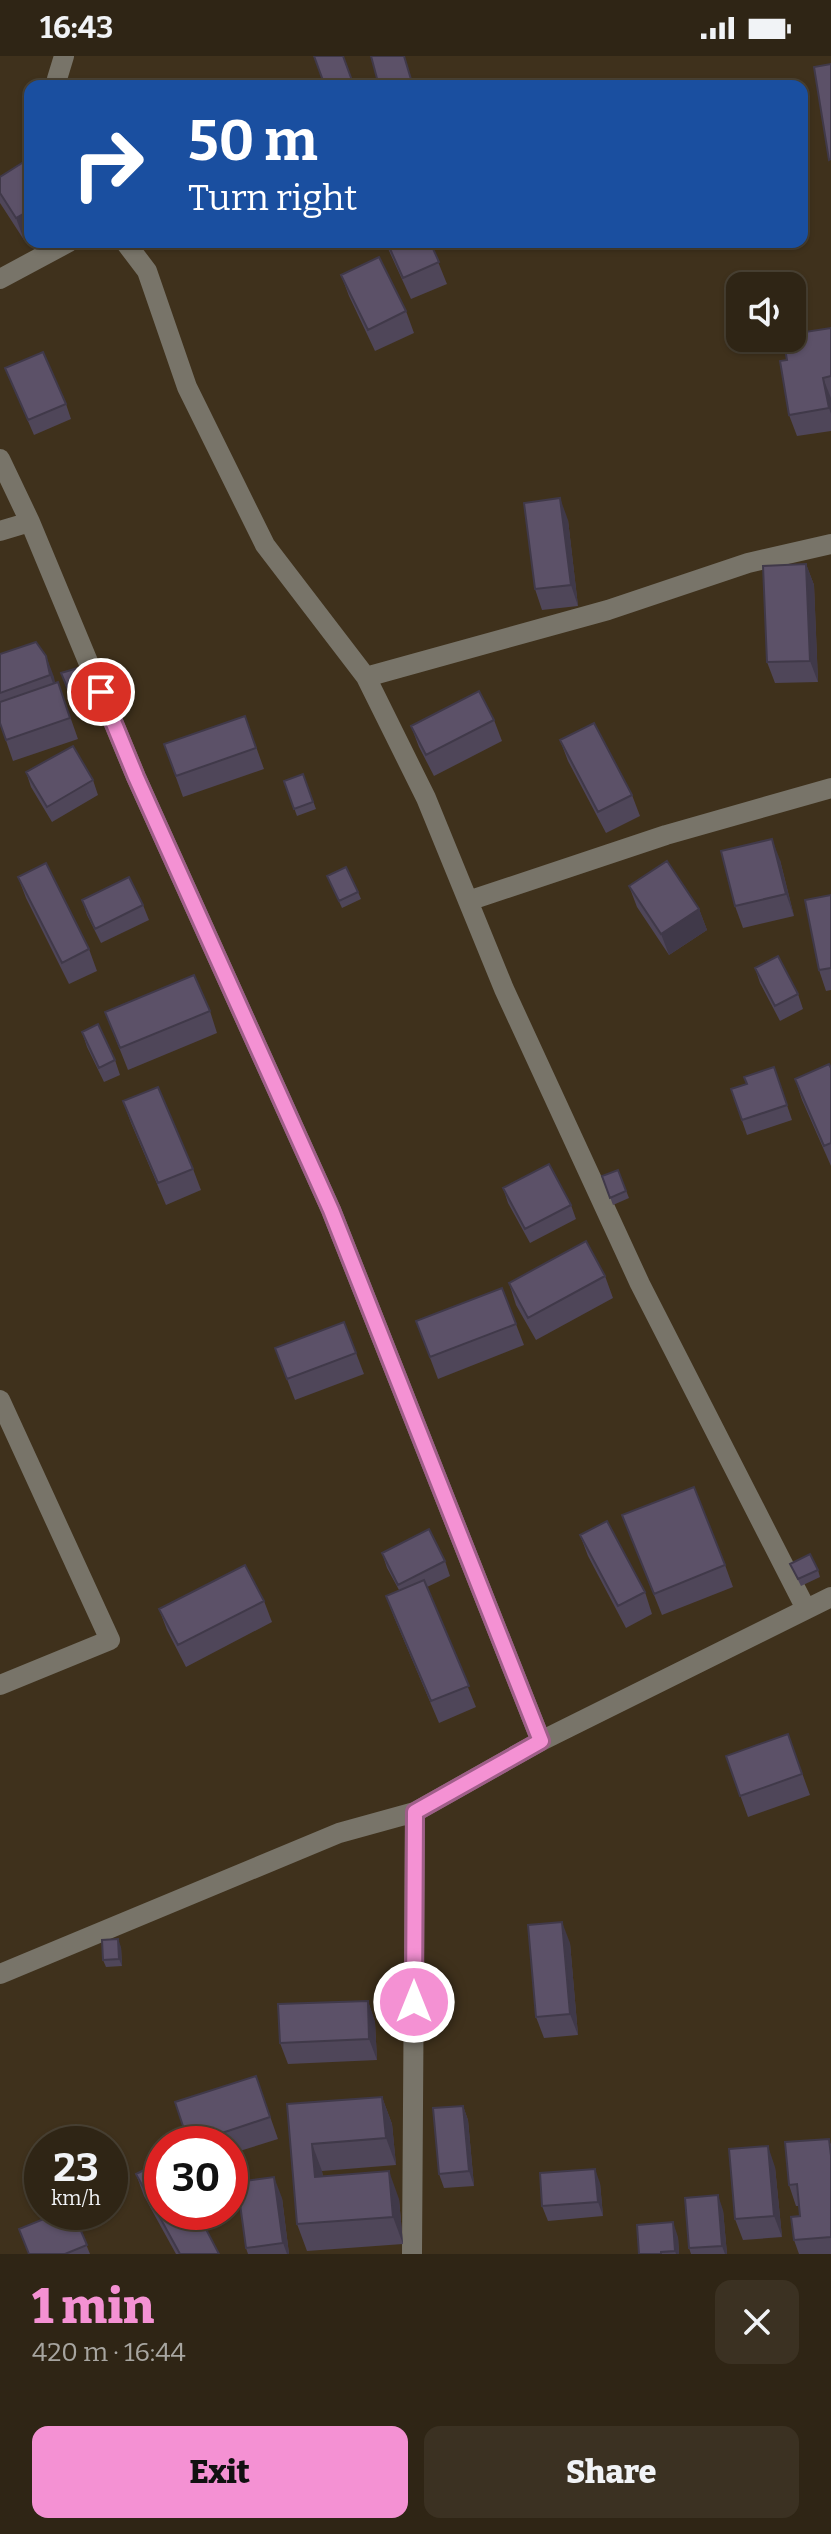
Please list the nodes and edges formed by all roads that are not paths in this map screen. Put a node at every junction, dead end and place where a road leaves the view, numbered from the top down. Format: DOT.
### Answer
graph roads {
  1 [pos="64,56"];
  2 [pos="58,80"];
  3 [pos="58,248"];
  4 [pos="130,248"];
  5 [pos="0,279"];
  6 [pos="0,459"];
  7 [pos="30,522"];
  8 [pos="0,531"];
  9 [pos="831,544"];
  10 [pos="366,677"];
  11 [pos="831,788"];
  12 [pos="468,901"];
  13 [pos="0,1400"];
  14 [pos="831,1597"];
  15 [pos="806,1609"];
  16 [pos="0,1685"];
  17 [pos="541,1741"];
  18 [pos="415,1812"];
  19 [pos="0,1974"];
  20 [pos="412,2254"];
  1 -- 2 [label="street"];
  3 -- 5 [label="street"];
  4 -- 10 [label="street"];
  6 -- 7 [label="street"];
  7 -- 8 [label="street"];
  7 -- 17 [label="street"];
  9 -- 10 [label="street"];
  10 -- 12 [label="street"];
  11 -- 12 [label="street"];
  12 -- 15 [label="street"];
  13 -- 16 [label="street"];
  14 -- 15 [label="street"];
  15 -- 17 [label="street"];
  17 -- 18 [label="street"];
  18 -- 19 [label="street"];
  18 -- 20 [label="street"];
}
